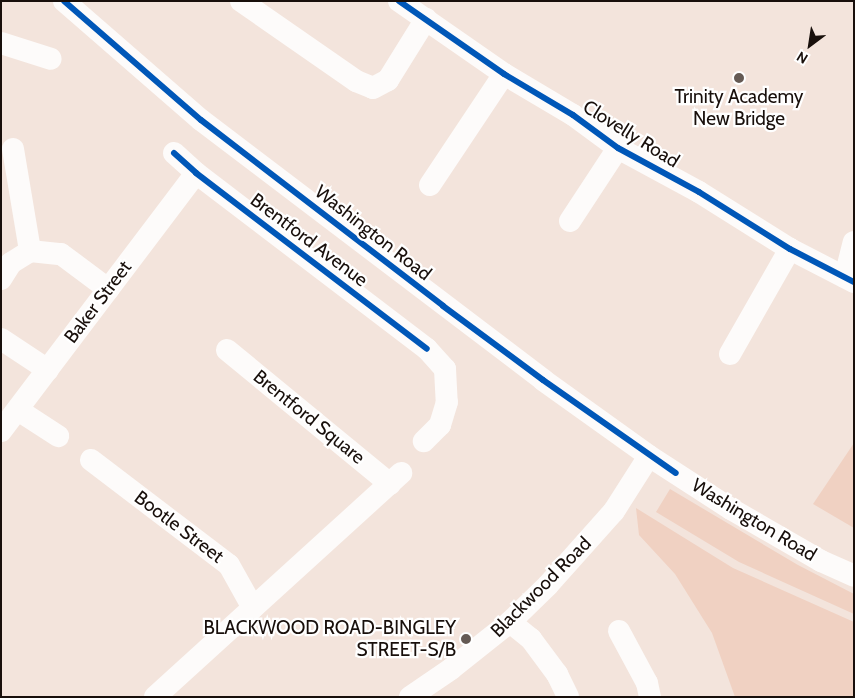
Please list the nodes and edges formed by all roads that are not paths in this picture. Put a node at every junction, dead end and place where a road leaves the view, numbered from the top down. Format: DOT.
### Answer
graph roads {
  1 [pos="64,1"];
  2 [pos="241,1"];
  3 [pos="399,1"];
  4 [pos="426,19"];
  5 [pos="1,43"];
  6 [pos="51,59"];
  7 [pos="504,74"];
  8 [pos="618,148"];
  9 [pos="14,149"];
  10 [pos="174,153"];
  11 [pos="196,173"];
  12 [pos="430,185"];
  13 [pos="570,221"];
  14 [pos="854,242"];
  15 [pos="790,248"];
  16 [pos="30,251"];
  17 [pos="1,279"];
  18 [pos="849,280"];
  19 [pos="108,289"];
  20 [pos="1,339"];
  21 [pos="227,350"];
  22 [pos="730,354"];
  23 [pos="48,370"];
  24 [pos="18,410"];
  25 [pos="1,431"];
  26 [pos="58,436"];
  27 [pos="424,441"];
  28 [pos="649,456"];
  29 [pos="91,460"];
  30 [pos="854,576"];
  31 [pos="253,608"];
  32 [pos="510,622"];
  33 [pos="619,631"];
  34 [pos="155,697"];
  35 [pos="410,697"];
  36 [pos="568,697"];
  37 [pos="650,697"];
  1 -- 28 [label="street, Washington Road"];
  2 -- 4 [label="street"];
  3 -- 4 [label="street, Clovelly Road"];
  4 -- 7 [label="street, Clovelly Road"];
  5 -- 6 [label="street"];
  7 -- 8 [label="street, Clovelly Road"];
  7 -- 12 [label="street"];
  8 -- 13 [label="street, Clovelly Road"];
  8 -- 15 [label="street, Clovelly Road"];
  9 -- 16 [label="street"];
  10 -- 11 [label="street, Brentford Avenue"];
  11 -- 19 [label="street, Baker Street"];
  11 -- 27 [label="street, Brentford Avenue"];
  14 -- 18 [label="street"];
  15 -- 18 [label="street, Clovelly Road"];
  15 -- 22 [label="street"];
  16 -- 17 [label="street"];
  16 -- 19 [label="street"];
  19 -- 23 [label="street, Baker Street"];
  20 -- 23 [label="street"];
  21 -- 31 [label="street, Brentford Square"];
  23 -- 24 [label="street, Baker Street"];
  24 -- 25 [label="street, Baker Street"];
  24 -- 26 [label="street"];
  28 -- 30 [label="street, Washington Road"];
  28 -- 32 [label="street, Blackwood Road"];
  29 -- 31 [label="street, Bootle Street"];
  31 -- 34 [label="street"];
  32 -- 35 [label="street, Blackwood Road"];
  32 -- 36 [label="street"];
  33 -- 37 [label="street"];
}
